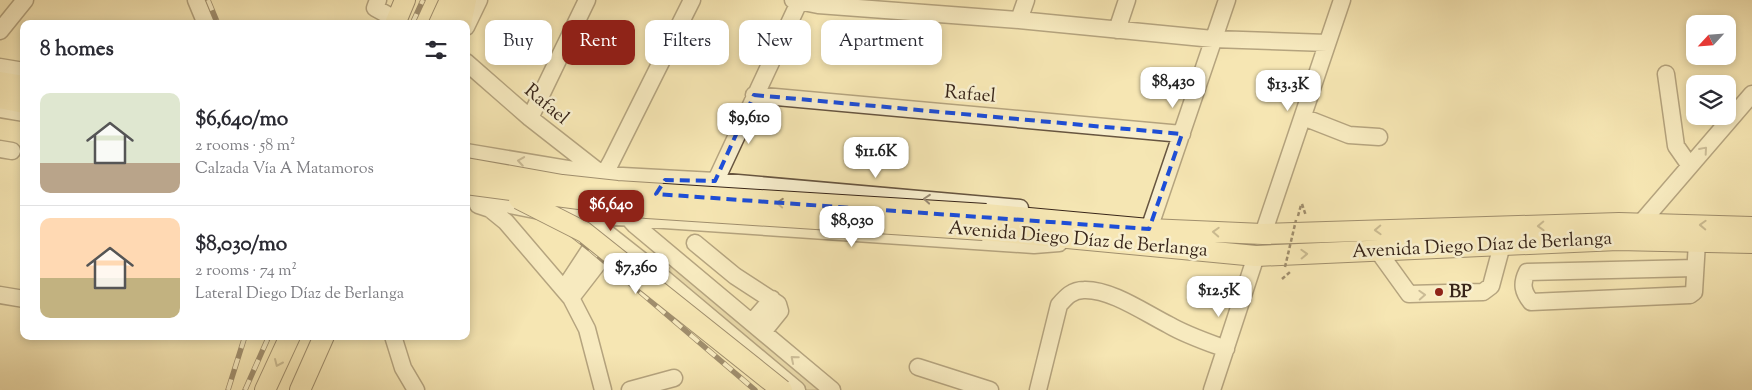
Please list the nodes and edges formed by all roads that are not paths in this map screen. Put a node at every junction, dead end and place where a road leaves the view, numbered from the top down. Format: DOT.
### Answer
graph roads {
  1 [pos="25,0"];
  2 [pos="196,0"];
  3 [pos="405,0"];
  4 [pos="450,0"];
  5 [pos="466,0"];
  6 [pos="479,0"];
  7 [pos="587,0"];
  8 [pos="692,0"];
  9 [pos="1026,0"];
  10 [pos="1126,0"];
  11 [pos="1227,0"];
  12 [pos="1342,0"];
  13 [pos="797,1"];
  14 [pos="372,3"];
  15 [pos="204,20"];
  16 [pos="393,20"];
  17 [pos="397,20"];
  18 [pos="441,20"];
  19 [pos="462,20"];
  20 [pos="469,20"];
  21 [pos="1019,20"];
  22 [pos="1117,30"];
  23 [pos="0,32"];
  24 [pos="1213,39"];
  25 [pos="1327,43"];
  26 [pos="470,66"];
  27 [pos="0,67"];
  28 [pos="20,71"];
  29 [pos="1666,74"];
  30 [pos="0,82"];
  31 [pos="20,85"];
  32 [pos="1752,94"];
  33 [pos="754,95"];
  34 [pos="0,98"];
  35 [pos="20,102"];
  36 [pos="0,109"];
  37 [pos="20,112"];
  38 [pos="1303,117"];
  39 [pos="530,118"];
  40 [pos="1182,134"];
  41 [pos="1380,138"];
  42 [pos="474,154"];
  43 [pos="545,165"];
  44 [pos="1690,166"];
  45 [pos="604,175"];
  46 [pos="470,179"];
  47 [pos="521,179"];
  48 [pos="665,180"];
  49 [pos="716,182"];
  50 [pos="470,185"];
  51 [pos="470,185"];
  52 [pos="470,185"];
  53 [pos="470,185"];
  54 [pos="470,187"];
  55 [pos="497,189"];
  56 [pos="609,191"];
  57 [pos="672,198"];
  58 [pos="545,212"];
  59 [pos="595,215"];
  60 [pos="628,218"];
  61 [pos="666,220"];
  62 [pos="985,222"];
  63 [pos="1640,224"];
  64 [pos="1752,227"];
  65 [pos="1149,229"];
  66 [pos="603,230"];
  67 [pos="1076,231"];
  68 [pos="1263,234"];
  69 [pos="1626,240"];
  70 [pos="1696,242"];
  71 [pos="694,243"];
  72 [pos="1752,243"];
  73 [pos="1502,244"];
  74 [pos="599,249"];
  75 [pos="1378,251"];
  76 [pos="669,254"];
  77 [pos="1256,256"];
  78 [pos="1695,268"];
  79 [pos="655,270"];
  80 [pos="567,294"];
  81 [pos="0,295"];
  82 [pos="20,298"];
  83 [pos="757,327"];
  84 [pos="288,340"];
  85 [pos="322,340"];
  86 [pos="394,340"];
  87 [pos="1226,349"];
  88 [pos="918,367"];
  89 [pos="674,378"];
  90 [pos="266,390"];
  91 [pos="300,390"];
  92 [pos="416,390"];
  93 [pos="603,390"];
  94 [pos="630,390"];
  95 [pos="782,390"];
  96 [pos="797,390"];
  97 [pos="832,390"];
  98 [pos="990,390"];
  99 [pos="1038,390"];
  100 [pos="1212,390"];
  1 -- 23 [label="street"];
  2 -- 15 [label="street"];
  3 -- 17 [label="main road"];
  4 -- 18 [label="main road"];
  5 -- 19 [label="main road"];
  6 -- 20 [label="street"];
  7 -- 39 [label="street"];
  8 -- 45 [label="street"];
  9 -- 21 [label="street"];
  10 -- 22 [label="street"];
  11 -- 24 [label="street"];
  12 -- 25 [label="street"];
  13 -- 21 [label="street"];
  13 -- 33 [label="street"];
  14 -- 16 [label="street"];
  21 -- 22 [label="street"];
  22 -- 24 [label="street"];
  24 -- 25 [label="street"];
  24 -- 40 [label="street"];
  25 -- 38 [label="street"];
  26 -- 39 [label="street, Rafael"];
  27 -- 28 [label="street"];
  29 -- 44 [label="street"];
  30 -- 31 [label="main road"];
  44 -- 32 [label="street, one-way"];
  33 -- 40 [label="street, Rafael"];
  33 -- 49 [label="street"];
  34 -- 35 [label="main road"];
  36 -- 37 [label="street"];
  38 -- 41 [label="street"];
  38 -- 68 [label="street"];
  39 -- 45 [label="street, Rafael"];
  40 -- 65 [label="street"];
  43 -- 42 [label="street, one-way"];
  42 -- 46 [label="street"];
  43 -- 45 [label="street"];
  43 -- 58 [label="street"];
  44 -- 63 [label="street"];
  45 -- 48 [label="street"];
  45 -- 56 [label="street"];
  45 -- 59 [label="street"];
  47 -- 50 [label="street"];
  48 -- 49 [label="street"];
  48 -- 61 [label="street"];
  49 -- 57 [label="street"];
  67 -- 49 [label="street, one-way"];
  51 -- 55 [label="main road, Avenida Diego Díaz de Berlanga, bridge"];
  52 -- 58 [label="street"];
  62 -- 53 [label="main road, Avenida Diego Díaz de Berlanga, one-way, bridge"];
  54 -- 80 [label="street"];
  55 -- 62 [label="main road, Avenida Diego Díaz de Berlanga, bridge"];
  55 -- 95 [label="main road, bridge"];
  56 -- 59 [label="street"];
  56 -- 60 [label="street"];
  58 -- 59 [label="street"];
  59 -- 60 [label="street"];
  59 -- 66 [label="street"];
  60 -- 61 [label="street"];
  60 -- 76 [label="street"];
  61 -- 67 [label="street"];
  62 -- 67 [label="main road, Avenida Diego Díaz de Berlanga"];
  64 -- 63 [label="main road, Avenida Diego Díaz de Berlanga, one-way"];
  63 -- 68 [label="main road, Avenida Diego Díaz de Berlanga, one-way"];
  63 -- 69 [label="street"];
  65 -- 67 [label="main road, Avenida Diego Díaz de Berlanga"];
  68 -- 65 [label="main road, Avenida Diego Díaz de Berlanga, one-way"];
  66 -- 74 [label="street"];
  66 -- 79 [label="street"];
  67 -- 77 [label="main road, Avenida Diego Díaz de Berlanga"];
  69 -- 70 [label="main road, Avenida Diego Díaz de Berlanga"];
  69 -- 73 [label="main road, Avenida Diego Díaz de Berlanga"];
  70 -- 72 [label="main road, Avenida Diego Díaz de Berlanga"];
  70 -- 78 [label="street"];
  71 -- 83 [label="street"];
  73 -- 75 [label="main road, Avenida Diego Díaz de Berlanga"];
  75 -- 73 [label="street, one-way"];
  74 -- 79 [label="street"];
  74 -- 80 [label="street"];
  77 -- 75 [label="main road, Avenida Diego Díaz de Berlanga, one-way"];
  76 -- 79 [label="street"];
  76 -- 83 [label="street"];
  77 -- 87 [label="street"];
  78 -- 78 [label="street"];
  79 -- 96 [label="street"];
  80 -- 93 [label="street"];
  81 -- 82 [label="street"];
  97 -- 83 [label="street, one-way"];
  84 -- 90 [label="main road, one-way"];
  85 -- 91 [label="main road"];
  86 -- 92 [label="street"];
  87 -- 99 [label="street"];
  87 -- 100 [label="street"];
  88 -- 98 [label="street"];
  89 -- 94 [label="street"];
}
